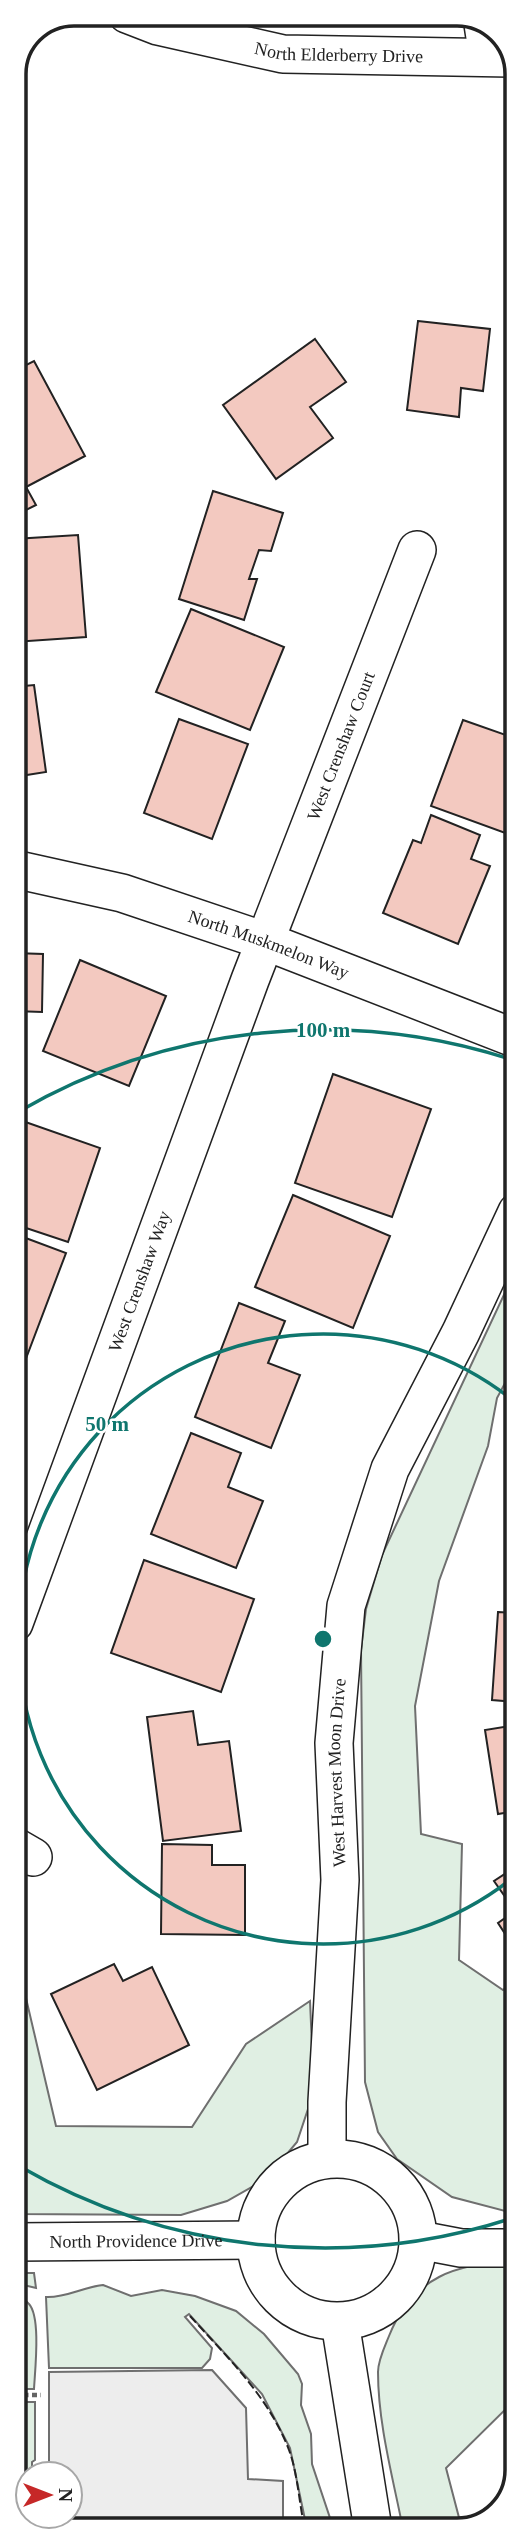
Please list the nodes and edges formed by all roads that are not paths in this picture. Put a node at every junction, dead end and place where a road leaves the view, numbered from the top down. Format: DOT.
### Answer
graph roads {
  1 [pos="158,26"];
  2 [pos="494,46"];
  3 [pos="417,550"];
  4 [pos="26,872"];
  5 [pos="265,941"];
  6 [pos="504,1033"];
  7 [pos="504,1239"];
  8 [pos="27,1589"];
  9 [pos="327,2158"];
  10 [pos="256,2240"];
  11 [pos="419,2240"];
  12 [pos="27,2242"];
  13 [pos="505,2248"];
  14 [pos="340,2322"];
  15 [pos="371,2517"];
  1 -- 2 [label="street, North Elderberry Drive"];
  3 -- 5 [label="street, West Crenshaw Court"];
  4 -- 5 [label="street, North Muskmelon Way"];
  5 -- 6 [label="street, North Muskmelon Way"];
  5 -- 8 [label="street, West Crenshaw Way"];
  7 -- 9 [label="street, West Harvest Moon Drive"];
  9 -- 10 [label="street"];
  9 -- 11 [label="street"];
  10 -- 12 [label="street, North Providence Drive"];
  10 -- 14 [label="street"];
  11 -- 13 [label="street"];
  11 -- 14 [label="street"];
  14 -- 15 [label="street"];
}
